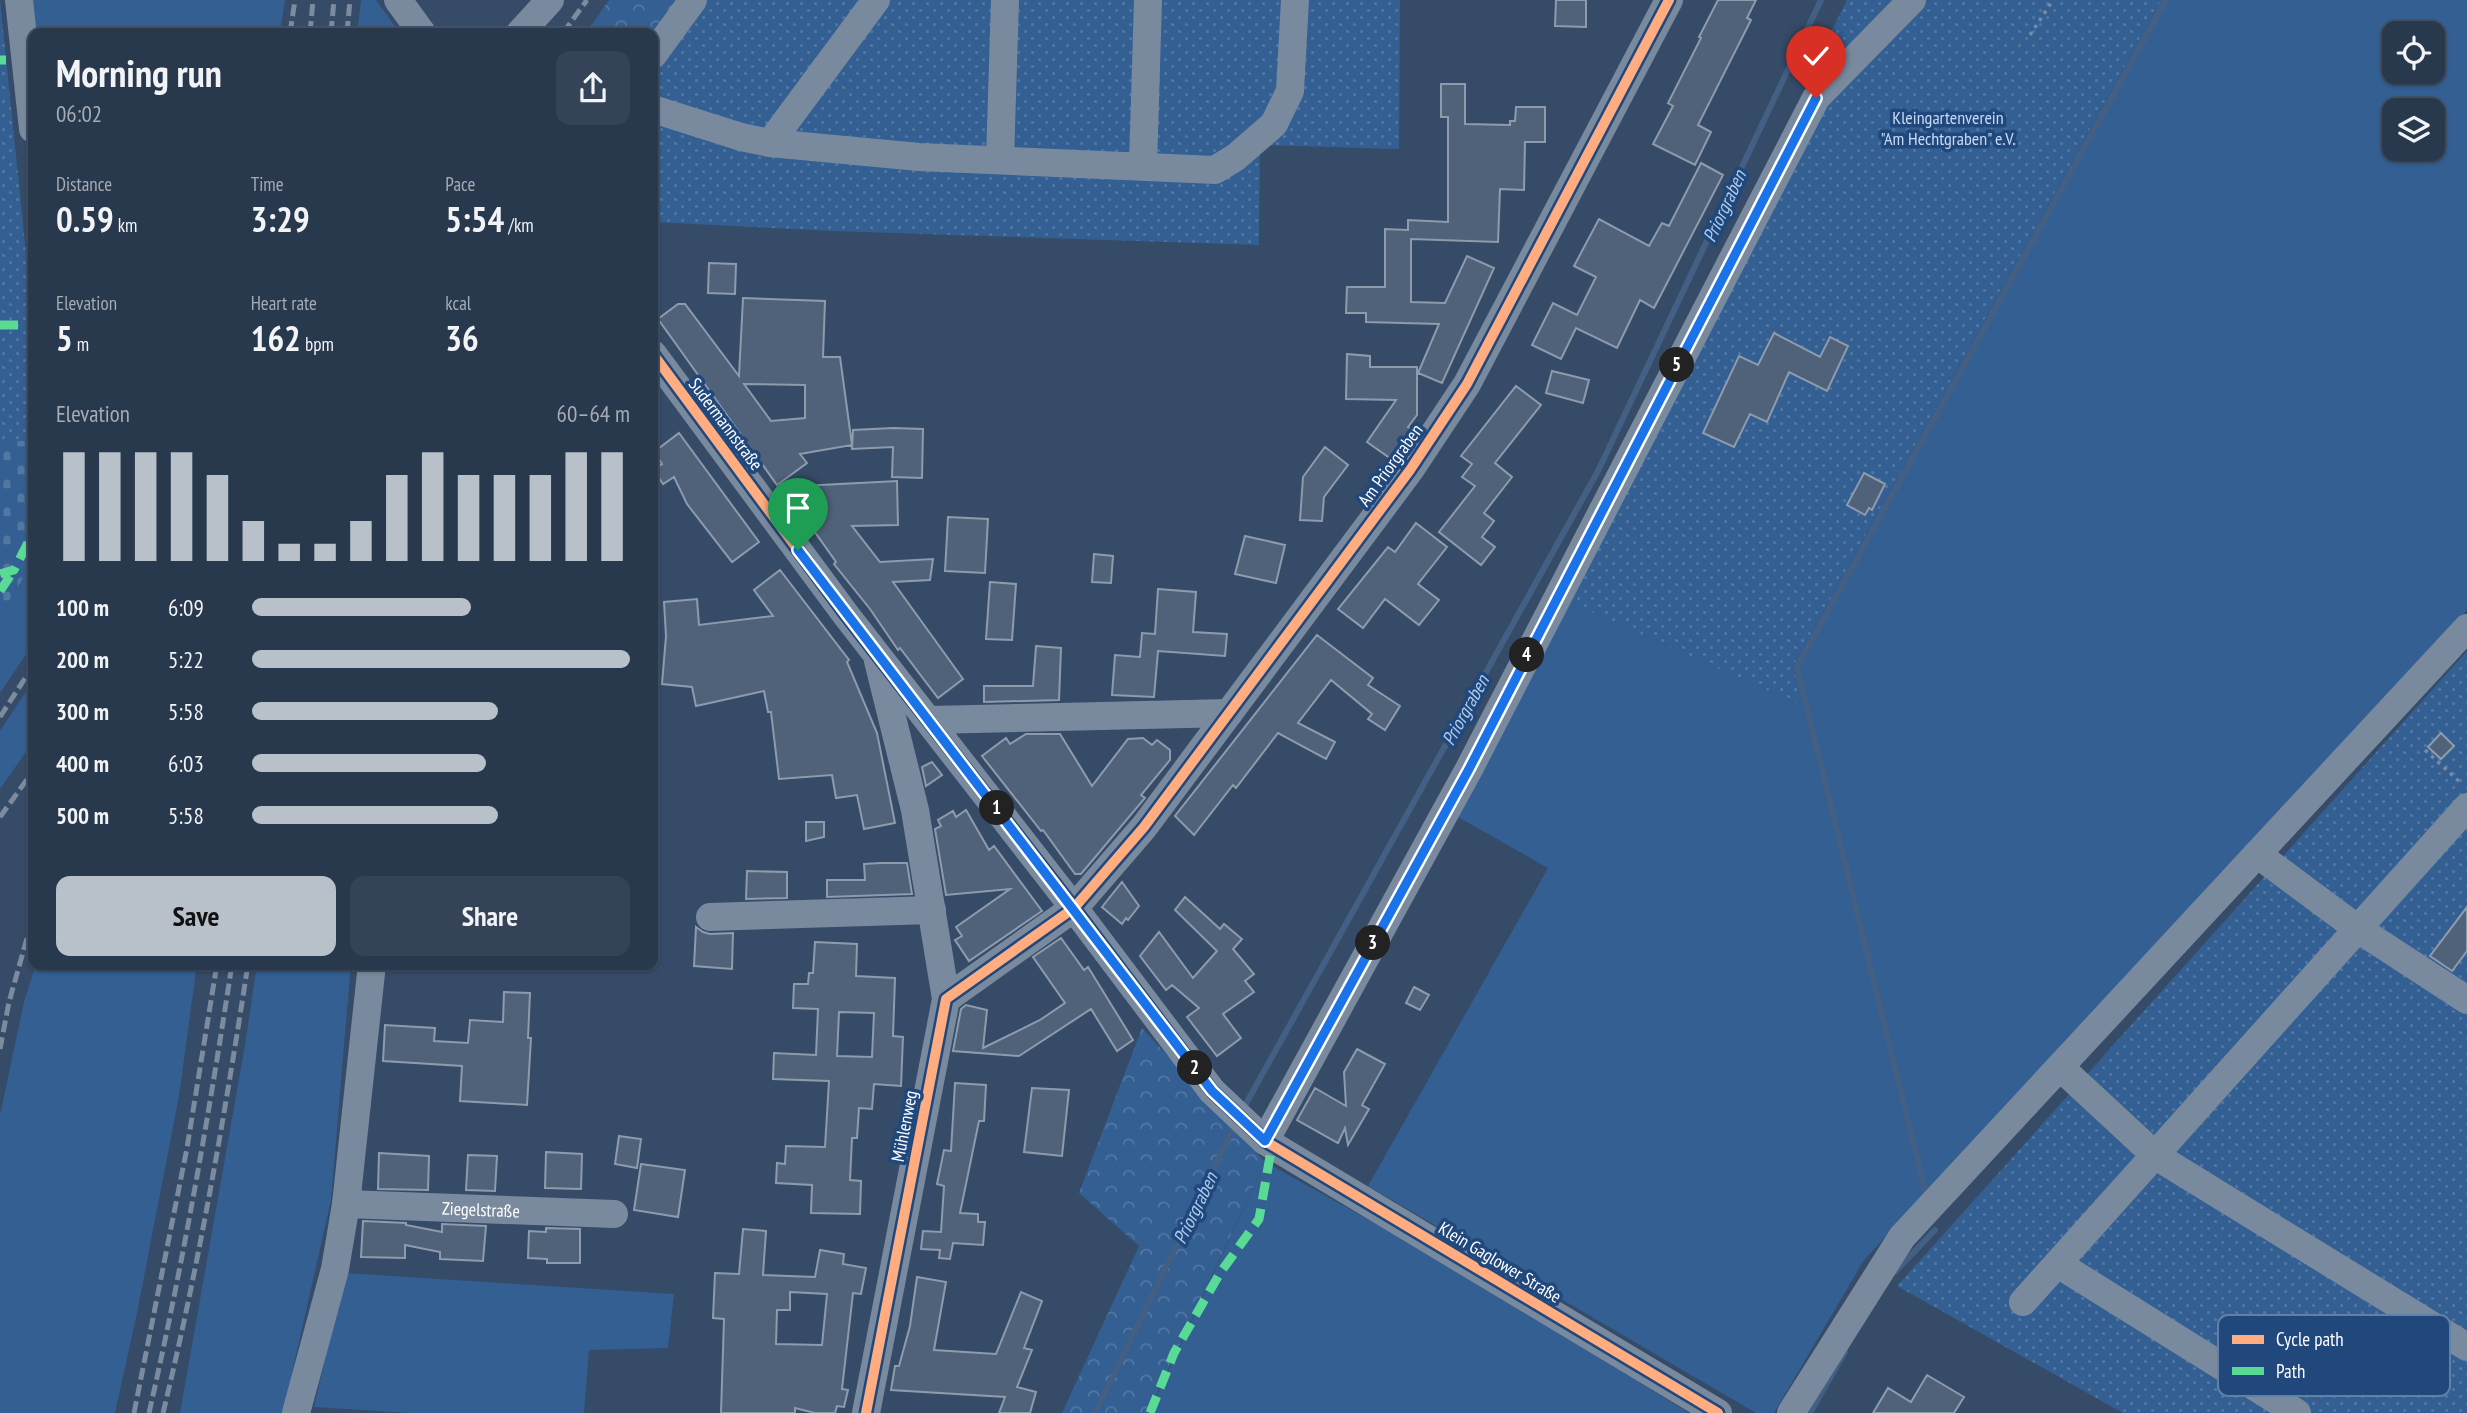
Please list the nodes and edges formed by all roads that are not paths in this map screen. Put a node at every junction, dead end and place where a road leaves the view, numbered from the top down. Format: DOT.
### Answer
graph roads {
  1 [pos="19,0"];
  2 [pos="398,0"];
  3 [pos="550,0"];
  4 [pos="693,0"];
  5 [pos="876,0"];
  6 [pos="1005,0"];
  7 [pos="1148,0"];
  8 [pos="1295,0"];
  9 [pos="1670,0"];
  10 [pos="1912,0"];
  11 [pos="418,28"];
  12 [pos="525,28"];
  13 [pos="658,48"];
  14 [pos="28,83"];
  15 [pos="658,111"];
  16 [pos="770,143"];
  17 [pos="1000,160"];
  18 [pos="1143,166"];
  19 [pos="658,361"];
  20 [pos="2467,628"];
  21 [pos="875,649"];
  22 [pos="1229,713"];
  23 [pos="929,720"];
  24 [pos="2467,807"];
  25 [pos="2257,854"];
  26 [pos="1074,908"];
  27 [pos="932,910"];
  28 [pos="710,917"];
  29 [pos="2358,929"];
  30 [pos="371,970"];
  31 [pos="946,999"];
  32 [pos="2467,1000"];
  33 [pos="2061,1068"];
  34 [pos="1265,1141"];
  35 [pos="2155,1156"];
  36 [pos="346,1204"];
  37 [pos="614,1214"];
  38 [pos="2058,1264"];
  39 [pos="2023,1302"];
  40 [pos="2415,1315"];
  41 [pos="2450,1337"];
  42 [pos="2467,1347"];
  43 [pos="2218,1364"];
  44 [pos="2270,1396"];
  45 [pos="296,1413"];
  46 [pos="866,1413"];
  47 [pos="1718,1413"];
  48 [pos="1791,1413"];
  49 [pos="2297,1413"];
  1 -- 14 [label="street"];
  2 -- 11 [label="street"];
  3 -- 12 [label="street"];
  4 -- 13 [label="street"];
  5 -- 16 [label="street"];
  6 -- 17 [label="street"];
  7 -- 18 [label="street"];
  8 -- 18 [label="street"];
  9 -- 22 [label="street, Am Priorgraben"];
  10 -- 34 [label="street"];
  15 -- 16 [label="street"];
  16 -- 17 [label="street"];
  17 -- 18 [label="street"];
  19 -- 21 [label="street, Sudermannstraße"];
  20 -- 25 [label="street"];
  21 -- 23 [label="street, Sudermannstraße"];
  21 -- 27 [label="street, Mühlenweg"];
  22 -- 23 [label="street"];
  22 -- 26 [label="street, Am Priorgraben"];
  23 -- 26 [label="street, Sudermannstraße"];
  24 -- 29 [label="street"];
  25 -- 29 [label="street"];
  25 -- 33 [label="street"];
  26 -- 31 [label="street"];
  26 -- 34 [label="street, Sudermannstraße"];
  27 -- 28 [label="street"];
  27 -- 31 [label="street, Mühlenweg"];
  29 -- 32 [label="street"];
  29 -- 35 [label="street"];
  30 -- 36 [label="street"];
  31 -- 46 [label="street, Mühlenweg"];
  33 -- 35 [label="street"];
  33 -- 48 [label="street"];
  34 -- 47 [label="street, Klein Gaglower Straße"];
  35 -- 38 [label="street"];
  35 -- 40 [label="street"];
  36 -- 37 [label="street, Ziegelstraße"];
  36 -- 45 [label="street"];
  38 -- 39 [label="street"];
  38 -- 43 [label="street"];
  41 -- 42 [label="street"];
  44 -- 49 [label="street"];
}
